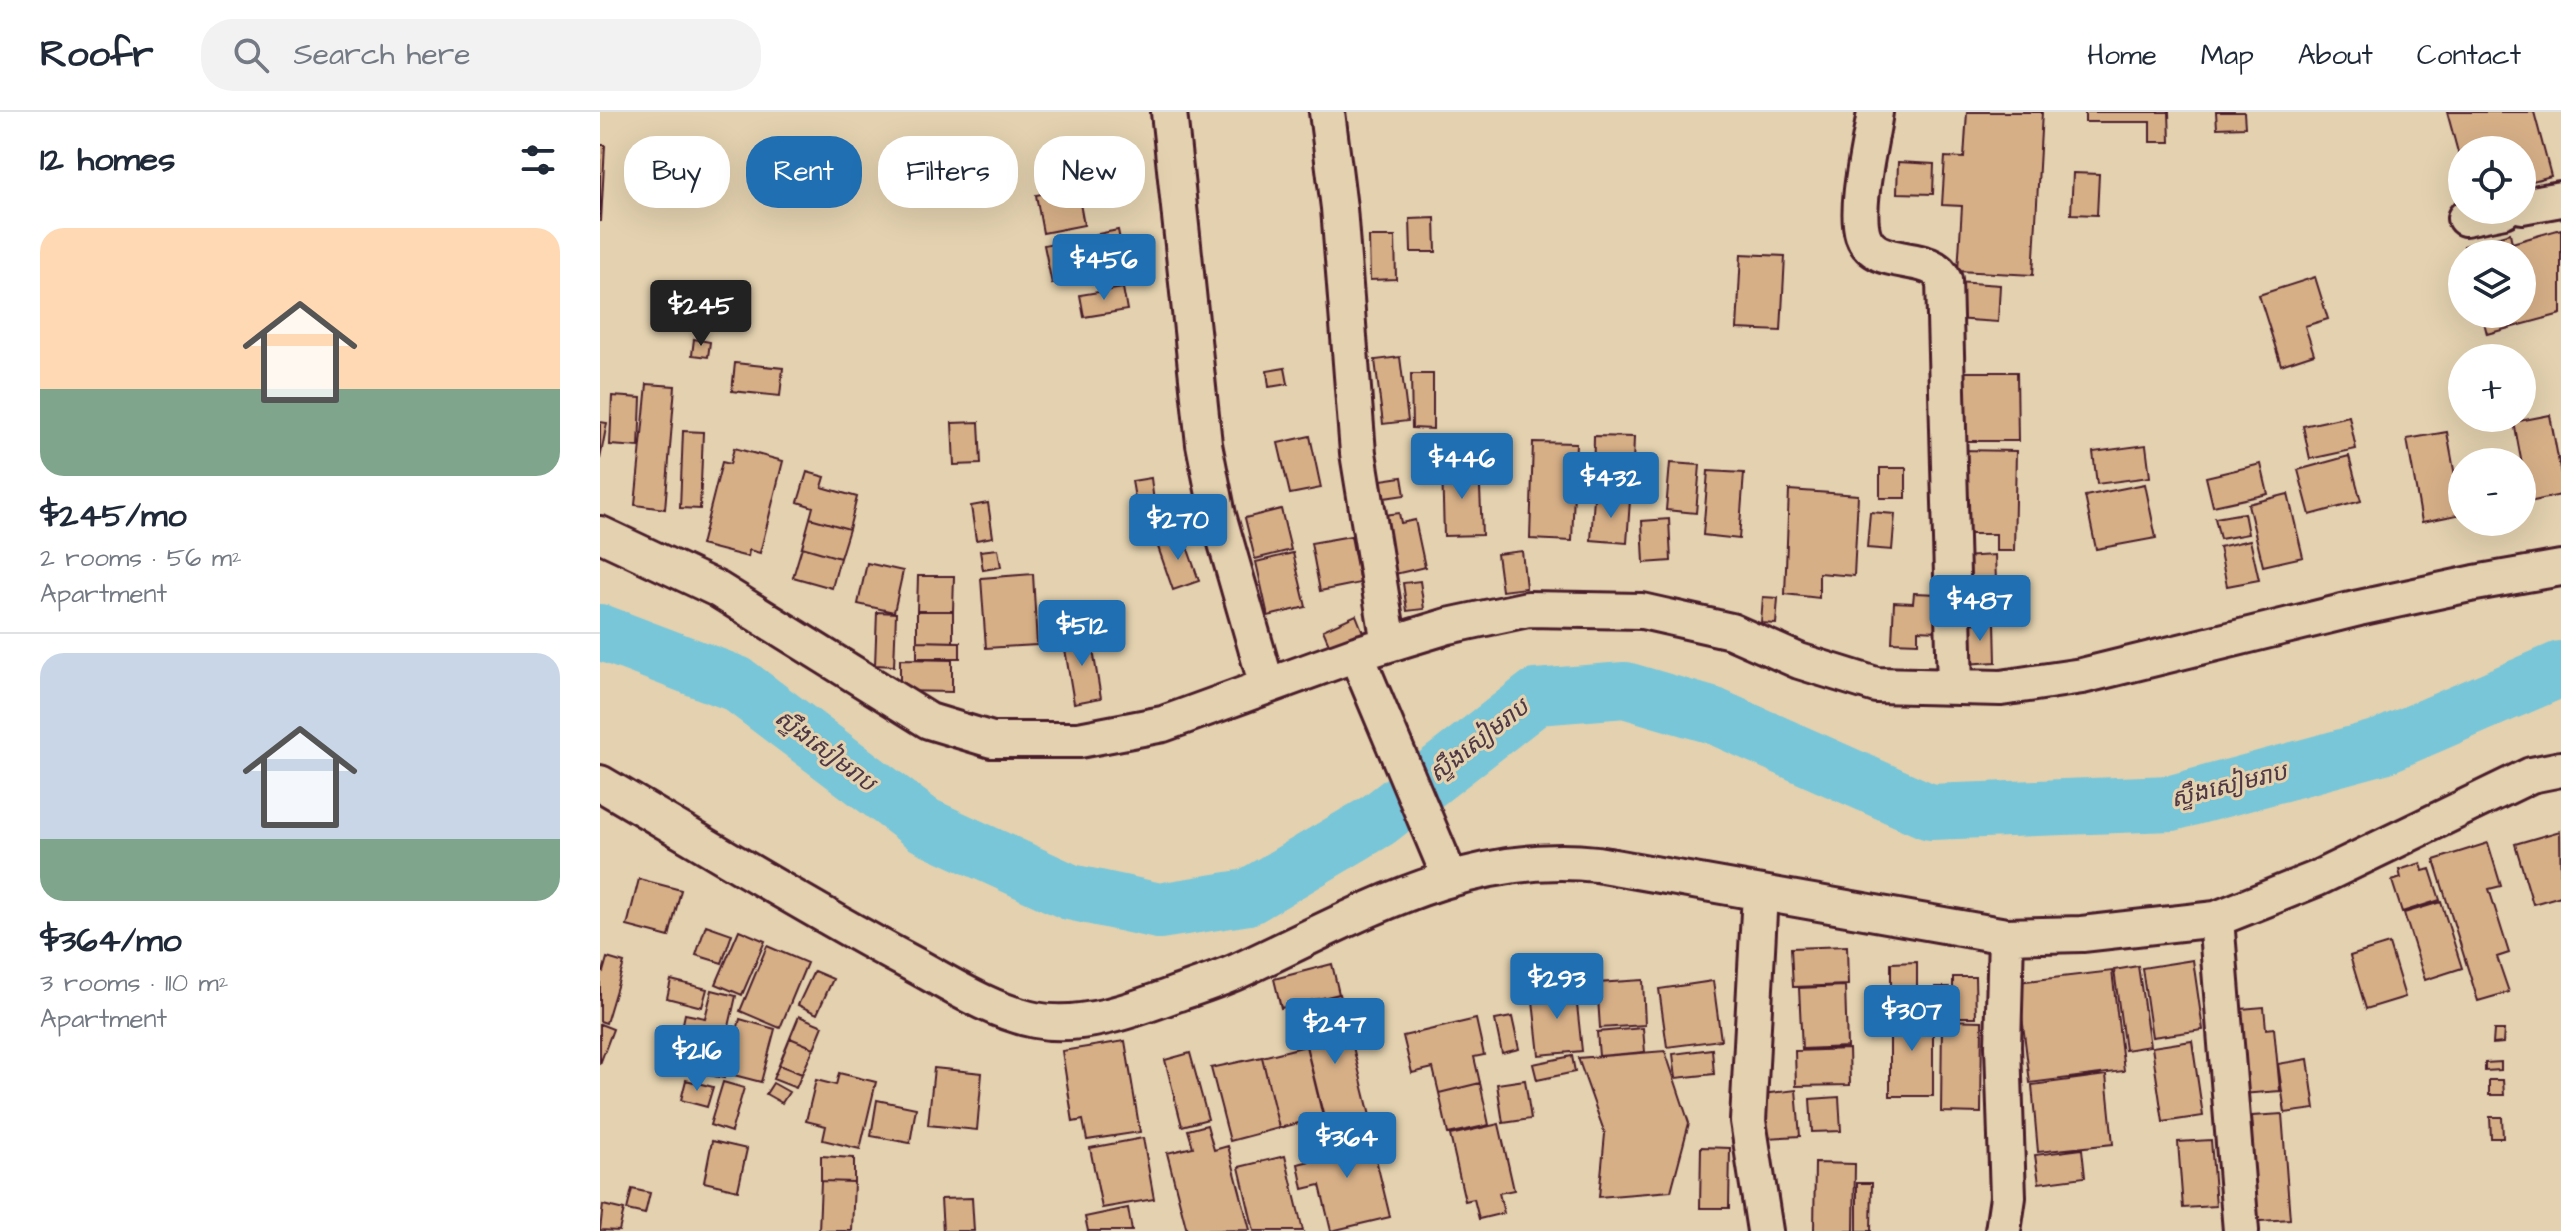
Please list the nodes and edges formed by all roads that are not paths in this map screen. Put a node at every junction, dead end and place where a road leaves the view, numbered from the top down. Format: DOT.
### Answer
graph roads {
  1 [pos="1169,112"];
  2 [pos="1327,112"];
  3 [pos="1875,112"];
  4 [pos="2561,199"];
  5 [pos="2536,203"];
  6 [pos="600,534"];
  7 [pos="2561,568"];
  8 [pos="1389,644"];
  9 [pos="1356,654"];
  10 [pos="1267,686"];
  11 [pos="1955,687"];
  12 [pos="2561,769"];
  13 [pos="600,783"];
  14 [pos="1450,878"];
  15 [pos="1760,893"];
  16 [pos="2216,919"];
  17 [pos="2006,936"];
  18 [pos="1765,1231"];
  19 [pos="2003,1231"];
  20 [pos="2241,1231"];
  1 -- 10 [label="street"];
  2 -- 8 [label="street"];
  3 -- 11 [label="street"];
  4 -- 5 [label="street"];
  6 -- 10 [label="street"];
  7 -- 11 [label="street"];
  8 -- 9 [label="street"];
  8 -- 11 [label="street"];
  9 -- 10 [label="street"];
  9 -- 14 [label="street"];
  12 -- 16 [label="street"];
  13 -- 14 [label="street"];
  14 -- 15 [label="street"];
  15 -- 17 [label="street"];
  15 -- 18 [label="street"];
  16 -- 17 [label="street"];
  16 -- 20 [label="street"];
  17 -- 19 [label="street"];
}
